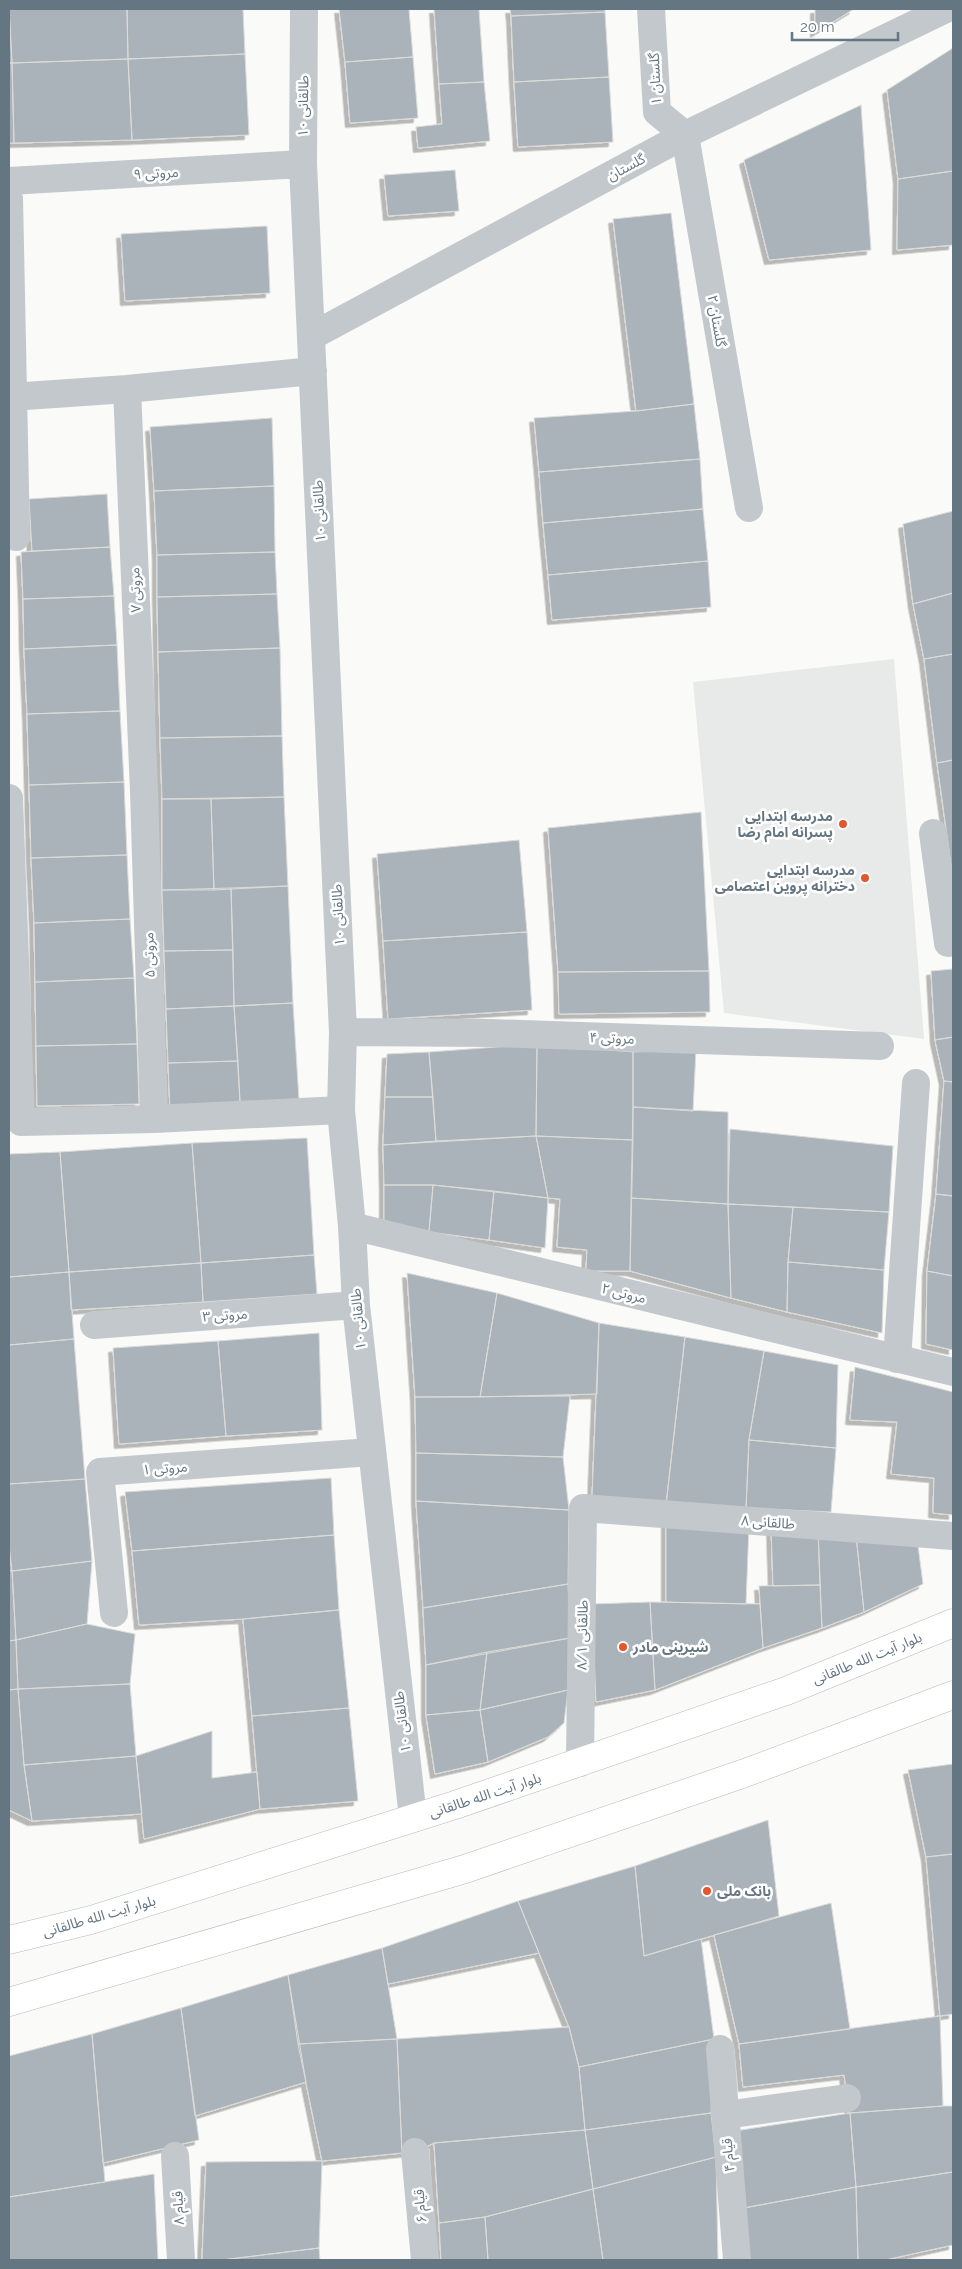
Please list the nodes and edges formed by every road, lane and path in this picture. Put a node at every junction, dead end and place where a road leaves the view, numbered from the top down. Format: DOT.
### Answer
graph roads {
  1 [pos="304,9"];
  2 [pos="651,9"];
  3 [pos="946,9"];
  4 [pos="685,135"];
  5 [pos="303,164"];
  6 [pos="9,182"];
  7 [pos="9,198"];
  8 [pos="312,336"];
  9 [pos="313,371"];
  10 [pos="127,389"];
  11 [pos="12,397"];
  12 [pos="750,508"];
  13 [pos="16,537"];
  14 [pos="144,791"];
  15 [pos="9,798"];
  16 [pos="933,832"];
  17 [pos="953,942"];
  18 [pos="343,1032"];
  19 [pos="880,1046"];
  20 [pos="916,1084"];
  21 [pos="341,1110"];
  22 [pos="154,1119"];
  23 [pos="352,1226"];
  24 [pos="356,1305"];
  25 [pos="94,1325"];
  26 [pos="896,1359"];
  27 [pos="953,1372"];
  28 [pos="371,1452"];
  29 [pos="584,1508"];
  30 [pos="953,1536"];
  31 [pos="114,1613"];
  32 [pos="953,1623"];
  33 [pos="953,1695"];
  34 [pos="580,1763"];
  35 [pos="413,1818"];
  36 [pos="9,1940"];
  37 [pos="9,2002"];
  38 [pos="720,2049"];
  39 [pos="847,2098"];
  40 [pos="725,2115"];
  41 [pos="415,2152"];
  42 [pos="175,2156"];
  43 [pos="180,2260"];
  44 [pos="425,2260"];
  45 [pos="737,2260"];
  1 -- 5 [label="street, طالقانی ۱۰"];
  2 -- 4 [label="street, گلستان ۱"];
  3 -- 4 [label="street, گلستان"];
  4 -- 8 [label="street, گلستان"];
  4 -- 12 [label="street, گلستان ۲"];
  5 -- 6 [label="street, مروتی ۹"];
  5 -- 8 [label="street, طالقانی ۱۰"];
  7 -- 11 [label="street"];
  8 -- 9 [label="street, طالقانی ۱۰"];
  9 -- 10 [label="street"];
  9 -- 18 [label="street, طالقانی ۱۰"];
  10 -- 11 [label="street"];
  10 -- 14 [label="street, مروتی ۷"];
  11 -- 13 [label="street"];
  14 -- 22 [label="street, مروتی ۵"];
  15 -- 22 [label="street"];
  16 -- 17 [label="street"];
  18 -- 19 [label="street, مروتی ۴"];
  18 -- 21 [label="street, طالقانی ۱۰"];
  20 -- 26 [label="street"];
  21 -- 22 [label="street"];
  21 -- 23 [label="street, طالقانی ۱۰"];
  23 -- 24 [label="street, طالقانی ۱۰"];
  23 -- 26 [label="street, مروتی ۲"];
  24 -- 25 [label="street, مروتی ۳"];
  24 -- 28 [label="street, طالقانی ۱۰"];
  26 -- 27 [label="street, مروتی ۲"];
  28 -- 31 [label="street, مروتی ۱"];
  28 -- 35 [label="street, طالقانی ۱۰"];
  29 -- 30 [label="street, طالقانی ۸"];
  29 -- 34 [label="street, طالقانی ۸/۱"];
  32 -- 34 [label="main road, بلوار آیت الله طالقانی"];
  33 -- 37 [label="main road"];
  34 -- 35 [label="main road, بلوار آیت الله طالقانی"];
  35 -- 36 [label="main road, بلوار آیت الله طالقانی"];
  38 -- 40 [label="street, قیام ۴"];
  39 -- 40 [label="street"];
  40 -- 45 [label="street, قیام ۴"];
  41 -- 44 [label="street, قیام ۶"];
  42 -- 43 [label="street, قیام ۸"];
}
